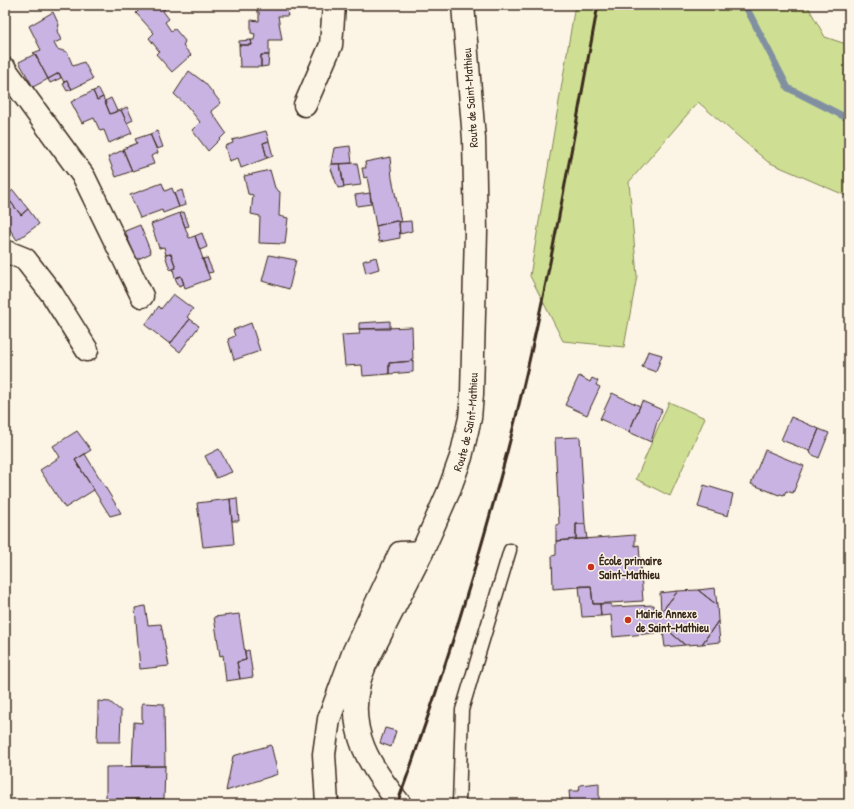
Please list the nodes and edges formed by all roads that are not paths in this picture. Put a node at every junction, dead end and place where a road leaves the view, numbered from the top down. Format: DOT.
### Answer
graph roads {
  1 [pos="334,5"];
  2 [pos="464,5"];
  3 [pos="5,69"];
  4 [pos="305,105"];
  5 [pos="5,251"];
  6 [pos="142,296"];
  7 [pos="87,350"];
  8 [pos="510,550"];
  9 [pos="422,552"];
  10 [pos="327,804"];
  11 [pos="400,804"];
  12 [pos="459,804"];
  1 -- 4 [label="street"];
  2 -- 9 [label="street, Route de Saint-Mathieu"];
  3 -- 6 [label="street"];
  5 -- 7 [label="street"];
  8 -- 12 [label="lane"];
  9 -- 10 [label="street"];
  9 -- 11 [label="street, Route de Saint-Mathieu"];
}
